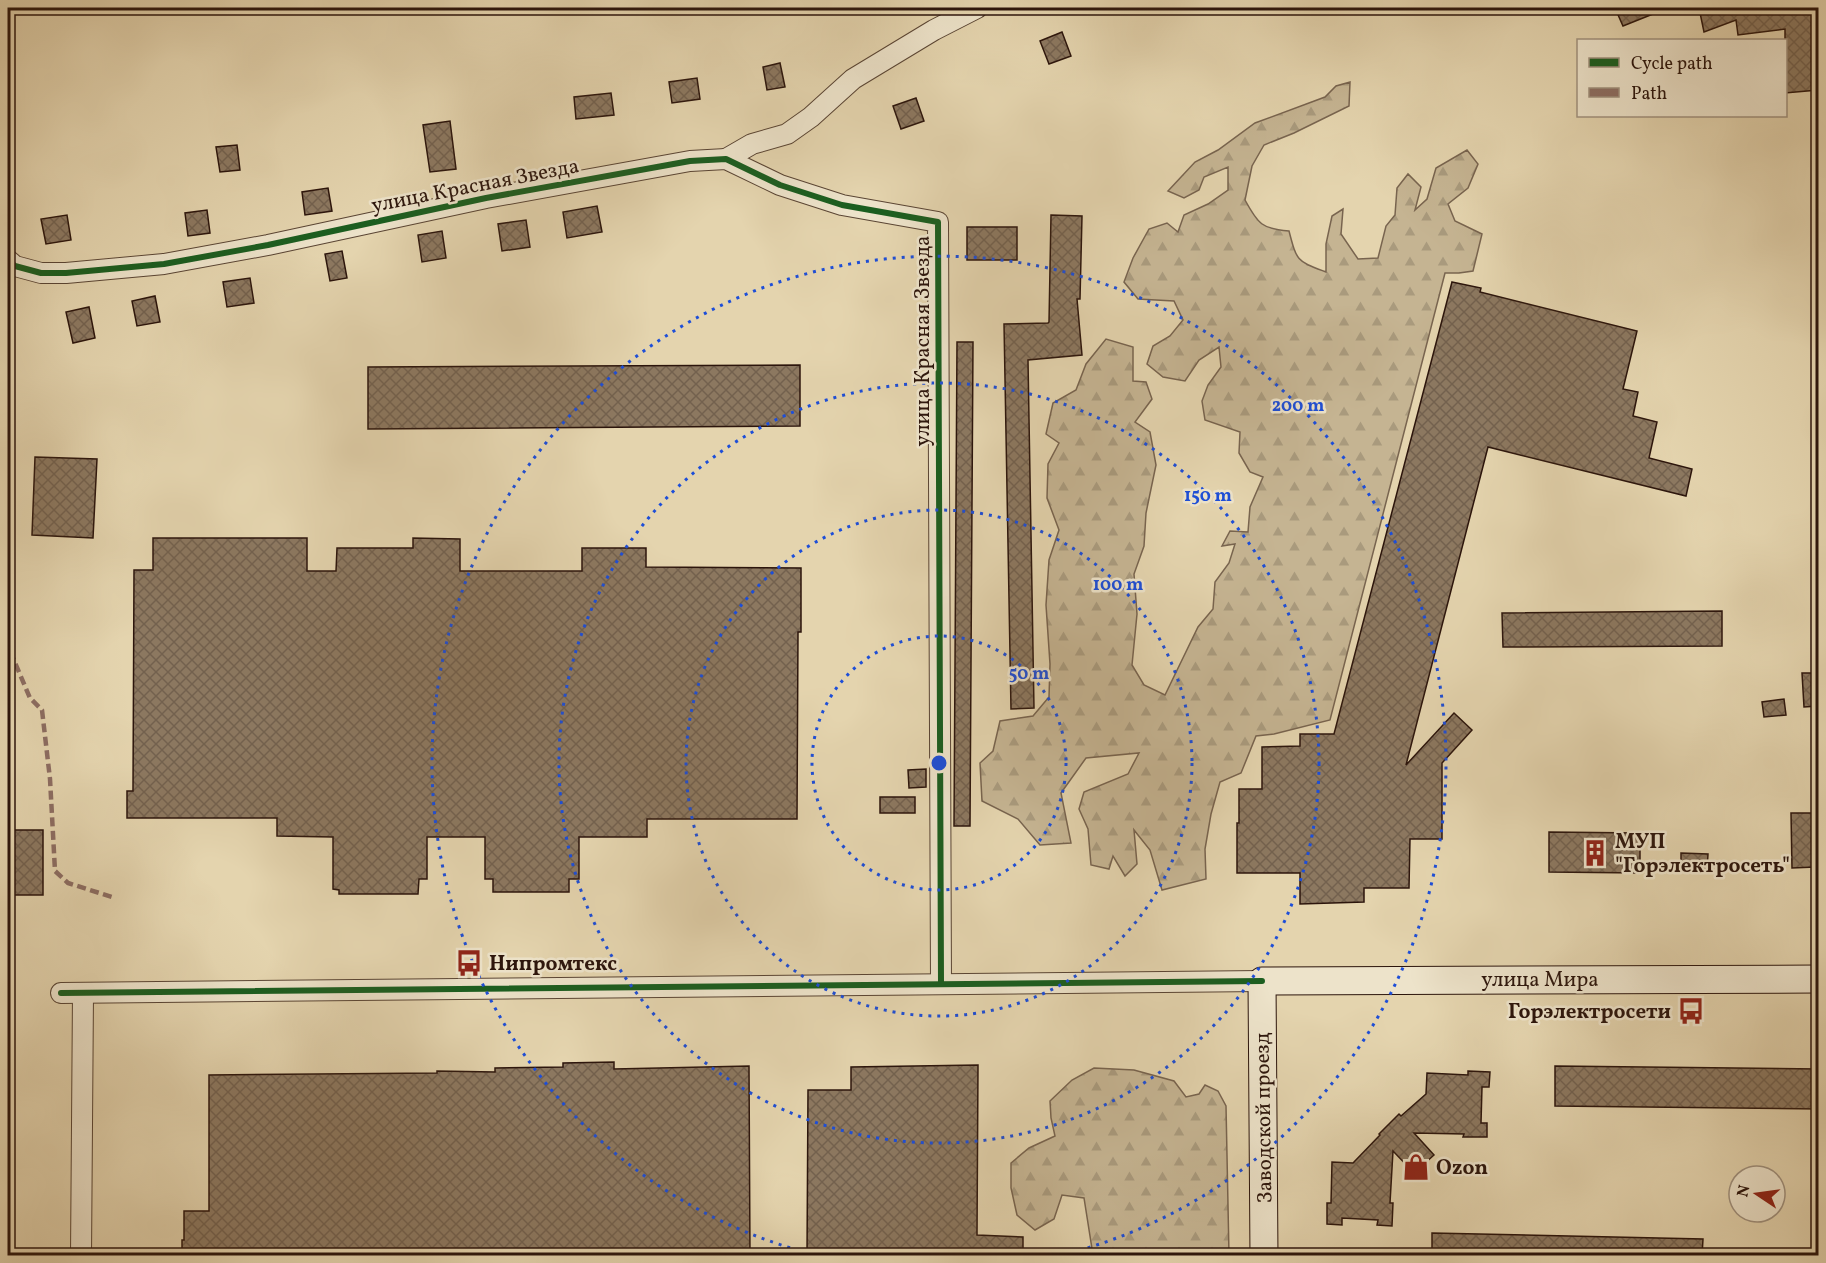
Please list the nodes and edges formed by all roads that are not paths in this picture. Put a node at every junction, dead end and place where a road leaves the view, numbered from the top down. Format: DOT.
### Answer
graph roads {
  1 [pos="977,8"];
  2 [pos="726,159"];
  3 [pos="8,260"];
  4 [pos="1818,979"];
  5 [pos="1262,981"];
  6 [pos="941,984"];
  7 [pos="61,993"];
  8 [pos="83,993"];
  9 [pos="81,1256"];
  10 [pos="1264,1256"];
  1 -- 2 [label="street, улица Красная Звезда"];
  2 -- 3 [label="street, улица Красная Звезда"];
  2 -- 6 [label="street, улица Красная Звезда"];
  4 -- 5 [label="main road, улица Мира"];
  5 -- 6 [label="street"];
  5 -- 10 [label="main road, Заводской проезд"];
  6 -- 8 [label="street"];
  7 -- 8 [label="street"];
  8 -- 9 [label="street"];
}
